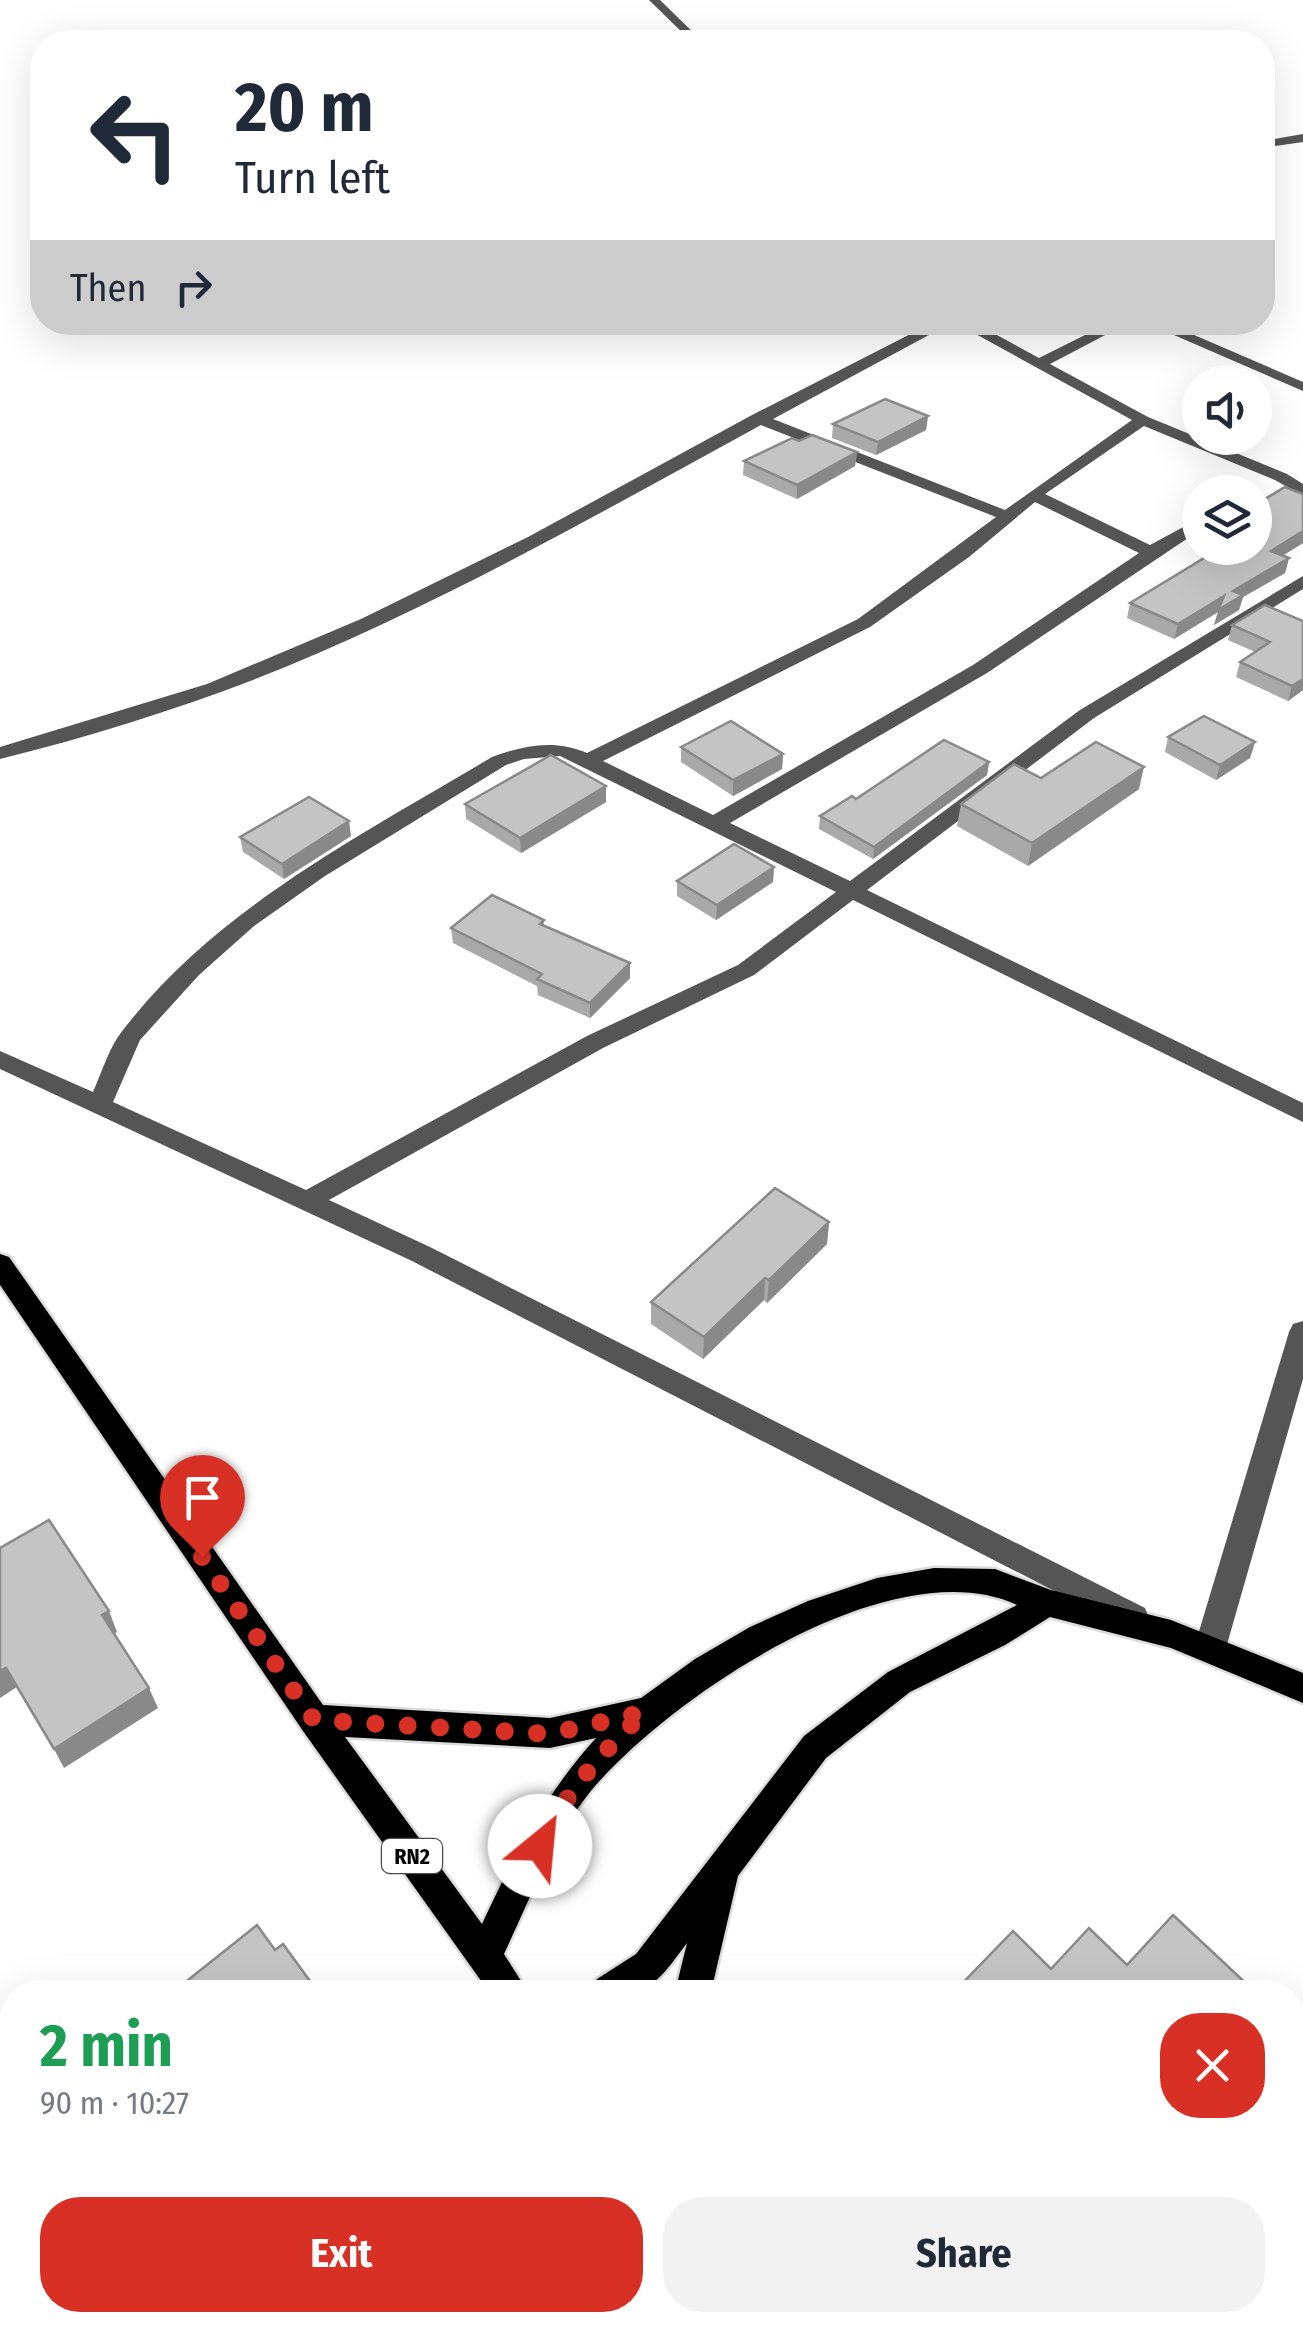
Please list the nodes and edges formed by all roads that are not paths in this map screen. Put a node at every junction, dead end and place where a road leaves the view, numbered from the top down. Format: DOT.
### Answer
graph roads {
  1 [pos="654,0"];
  2 [pos="685,30"];
  3 [pos="1303,138"];
  4 [pos="1275,143"];
  5 [pos="920,335"];
  6 [pos="985,335"];
  7 [pos="1097,335"];
  8 [pos="1181,335"];
  9 [pos="1038,364"];
  10 [pos="1303,387"];
  11 [pos="757,418"];
  12 [pos="1143,420"];
  13 [pos="1303,491"];
  14 [pos="1033,495"];
  15 [pos="1007,516"];
  16 [pos="1182,534"];
  17 [pos="1150,552"];
  18 [pos="1303,581"];
  19 [pos="0,752"];
  20 [pos="587,761"];
  21 [pos="714,822"];
  22 [pos="852,890"];
  23 [pos="0,1059"];
  24 [pos="99,1107"];
  25 [pos="1303,1113"];
  26 [pos="306,1202"];
  27 [pos="0,1264"];
  28 [pos="1303,1332"];
  29 [pos="1046,1603"];
  30 [pos="1156,1630"];
  31 [pos="1210,1648"];
  32 [pos="1303,1688"];
  33 [pos="645,1712"];
  34 [pos="314,1720"];
  35 [pos="723,1870"];
  36 [pos="484,1958"];
  37 [pos="501,1980"];
  38 [pos="628,1980"];
  39 [pos="697,1980"];
  1 -- 2 [label="street"];
  3 -- 4 [label="street"];
  5 -- 11 [label="street"];
  6 -- 9 [label="street"];
  7 -- 9 [label="street"];
  8 -- 10 [label="street"];
  9 -- 12 [label="street"];
  11 -- 15 [label="street"];
  11 -- 19 [label="street"];
  12 -- 13 [label="street"];
  12 -- 14 [label="street"];
  14 -- 15 [label="street"];
  14 -- 17 [label="street"];
  15 -- 20 [label="street"];
  16 -- 17 [label="street"];
  17 -- 21 [label="street"];
  18 -- 22 [label="street"];
  20 -- 21 [label="street"];
  20 -- 24 [label="street"];
  21 -- 22 [label="street"];
  22 -- 25 [label="street"];
  22 -- 26 [label="street"];
  23 -- 24 [label="street"];
  24 -- 26 [label="street"];
  26 -- 30 [label="street"];
  27 -- 34 [label="main road, RN2"];
  28 -- 31 [label="street"];
  29 -- 30 [label="main road"];
  29 -- 33 [label="main road"];
  29 -- 35 [label="main road"];
  30 -- 31 [label="main road"];
  31 -- 32 [label="main road"];
  33 -- 34 [label="main road"];
  33 -- 36 [label="main road"];
  34 -- 36 [label="main road, RN2"];
  35 -- 38 [label="main road"];
  35 -- 39 [label="main road"];
  36 -- 37 [label="main road, RN2"];
}
